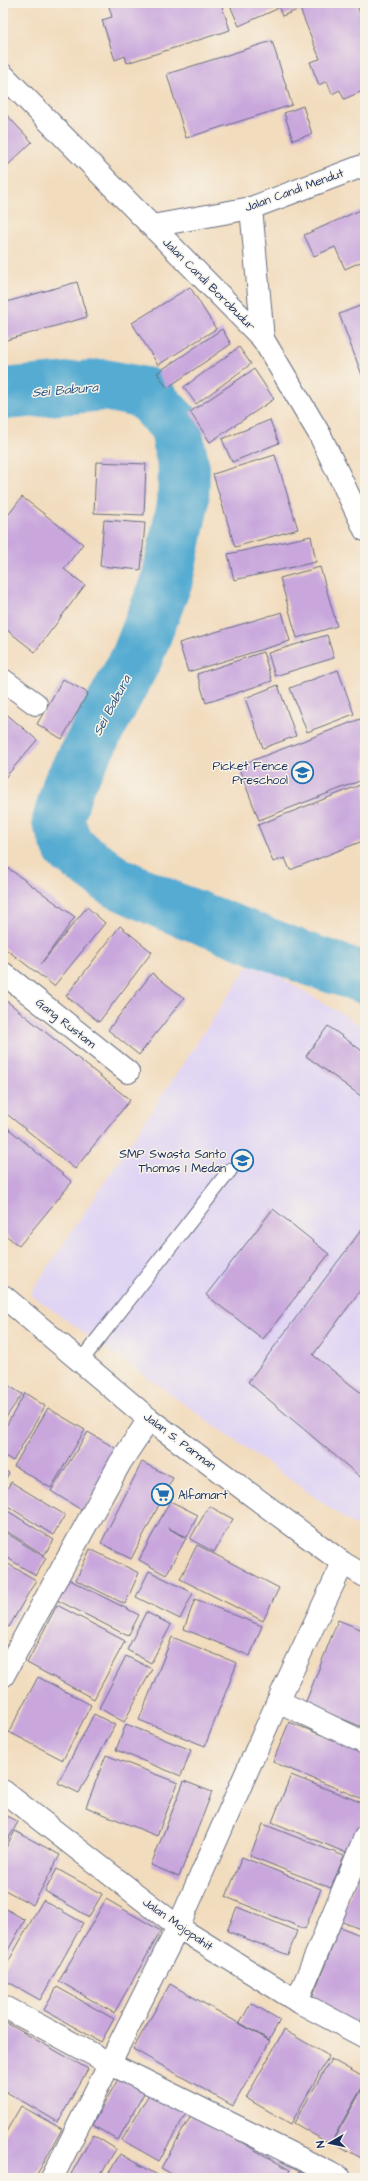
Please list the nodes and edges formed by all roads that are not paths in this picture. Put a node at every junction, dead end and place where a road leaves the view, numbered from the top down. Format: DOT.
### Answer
graph roads {
  1 [pos="3,75"];
  2 [pos="365,165"];
  3 [pos="251,208"];
  4 [pos="152,226"];
  5 [pos="264,339"];
  6 [pos="363,522"];
  7 [pos="3,680"];
  8 [pos="36,704"];
  9 [pos="3,973"];
  10 [pos="128,1072"];
  11 [pos="230,1170"];
  12 [pos="3,1296"];
  13 [pos="80,1362"];
  14 [pos="149,1418"];
  15 [pos="343,1563"];
  16 [pos="365,1576"];
  17 [pos="3,1676"];
  18 [pos="278,1701"];
  19 [pos="365,1743"];
  20 [pos="3,1791"];
  21 [pos="365,1838"];
  22 [pos="178,1927"];
  23 [pos="297,2001"];
  24 [pos="3,2006"];
  25 [pos="365,2037"];
  26 [pos="111,2064"];
  27 [pos="52,2178"];
  28 [pos="340,2178"];
  1 -- 4 [label="street, Jalan Candi Borobudur"];
  2 -- 3 [label="street, Jalan Candi Mendut"];
  3 -- 4 [label="street, Jalan Candi Mendut"];
  3 -- 5 [label="street"];
  4 -- 5 [label="street, Jalan Candi Borobudur"];
  5 -- 6 [label="street, Jalan Candi Borobudur"];
  7 -- 8 [label="street"];
  9 -- 10 [label="street, Gang Rustam"];
  11 -- 13 [label="lane"];
  12 -- 13 [label="street, Jalan S. Parman"];
  13 -- 14 [label="street, Jalan S. Parman"];
  14 -- 15 [label="street, Jalan S. Parman"];
  14 -- 17 [label="street"];
  15 -- 16 [label="street, Jalan S. Parman"];
  15 -- 18 [label="street"];
  18 -- 19 [label="street"];
  18 -- 22 [label="street"];
  20 -- 22 [label="street, Jalan Mojopahit"];
  21 -- 23 [label="street"];
  22 -- 23 [label="street, Jalan Mojopahit"];
  22 -- 26 [label="street"];
  23 -- 25 [label="street, Jalan Mojopahit"];
  24 -- 26 [label="street"];
  26 -- 27 [label="street"];
  26 -- 28 [label="street"];
}
